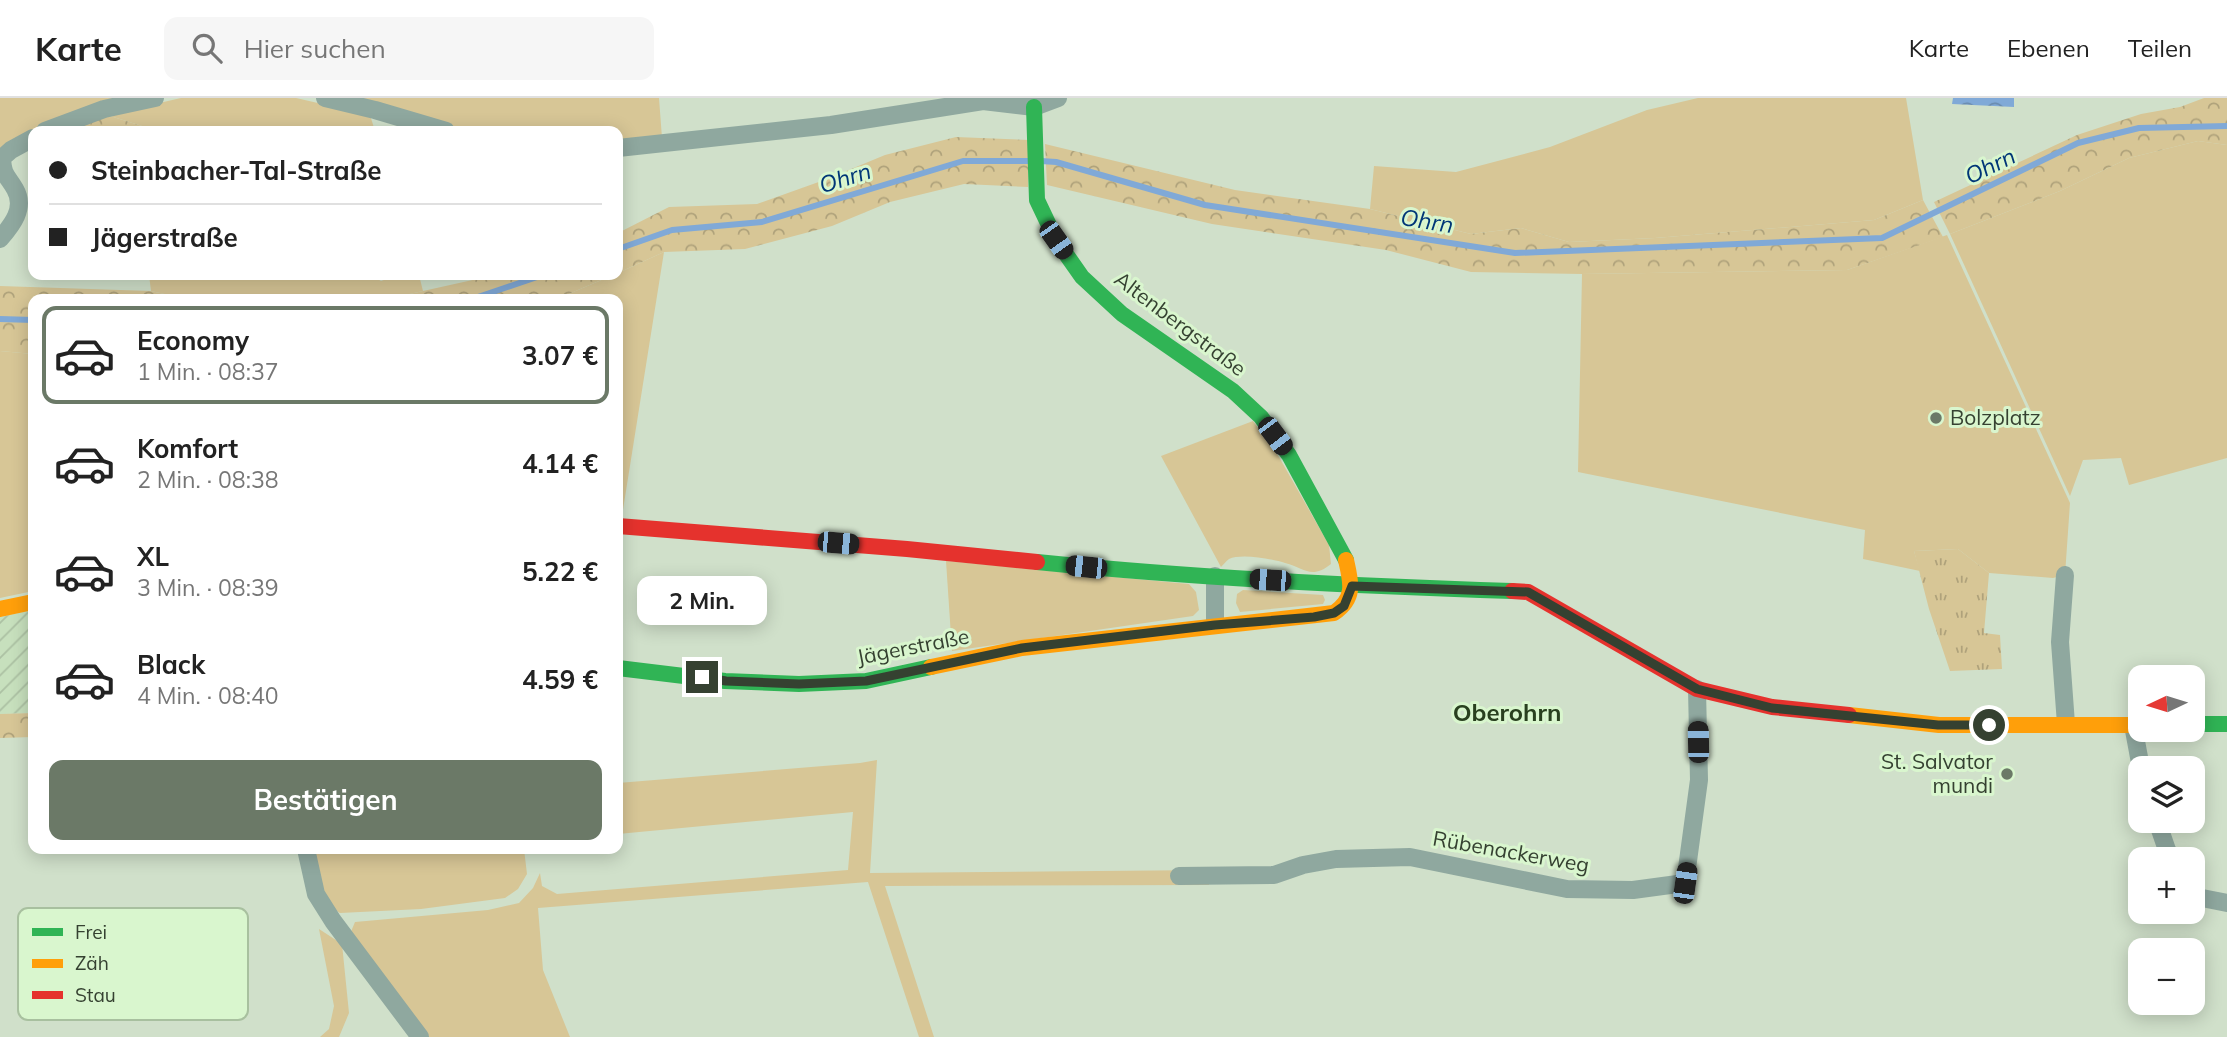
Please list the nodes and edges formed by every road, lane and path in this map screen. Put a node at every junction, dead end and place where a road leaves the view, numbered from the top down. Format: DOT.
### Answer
graph roads {
  1 [pos="155,98"];
  2 [pos="325,98"];
  3 [pos="1058,98"];
  4 [pos="1034,107"];
  5 [pos="58,126"];
  6 [pos="429,126"];
  7 [pos="28,141"];
  8 [pos="623,147"];
  9 [pos="0,239"];
  10 [pos="623,526"];
  11 [pos="2064,575"];
  12 [pos="1215,576"];
  13 [pos="1352,586"];
  14 [pos="28,603"];
  15 [pos="0,609"];
  16 [pos="1215,625"];
  17 [pos="623,669"];
  18 [pos="1697,689"];
  19 [pos="2066,724"];
  20 [pos="2205,724"];
  21 [pos="2227,724"];
  22 [pos="2128,725"];
  23 [pos="307,854"];
  24 [pos="1179,876"];
  25 [pos="2205,899"];
  26 [pos="2227,903"];
  27 [pos="420,1037"];
  1 -- 5 [label="street"];
  2 -- 6 [label="street"];
  3 -- 4 [label="street"];
  4 -- 8 [label="street"];
  4 -- 13 [label="main road, Altenbergstraße"];
  7 -- 9 [label="street"];
  10 -- 12 [label="main road"];
  11 -- 19 [label="street"];
  12 -- 13 [label="main road"];
  12 -- 16 [label="street"];
  13 -- 16 [label="main road, Jägerstraße"];
  13 -- 18 [label="main road"];
  14 -- 15 [label="main road"];
  16 -- 17 [label="main road, Jägerstraße"];
  18 -- 19 [label="main road"];
  18 -- 24 [label="street, Rübenackerweg"];
  19 -- 22 [label="main road"];
  20 -- 21 [label="main road"];
  23 -- 27 [label="street"];
  25 -- 26 [label="street"];
}
